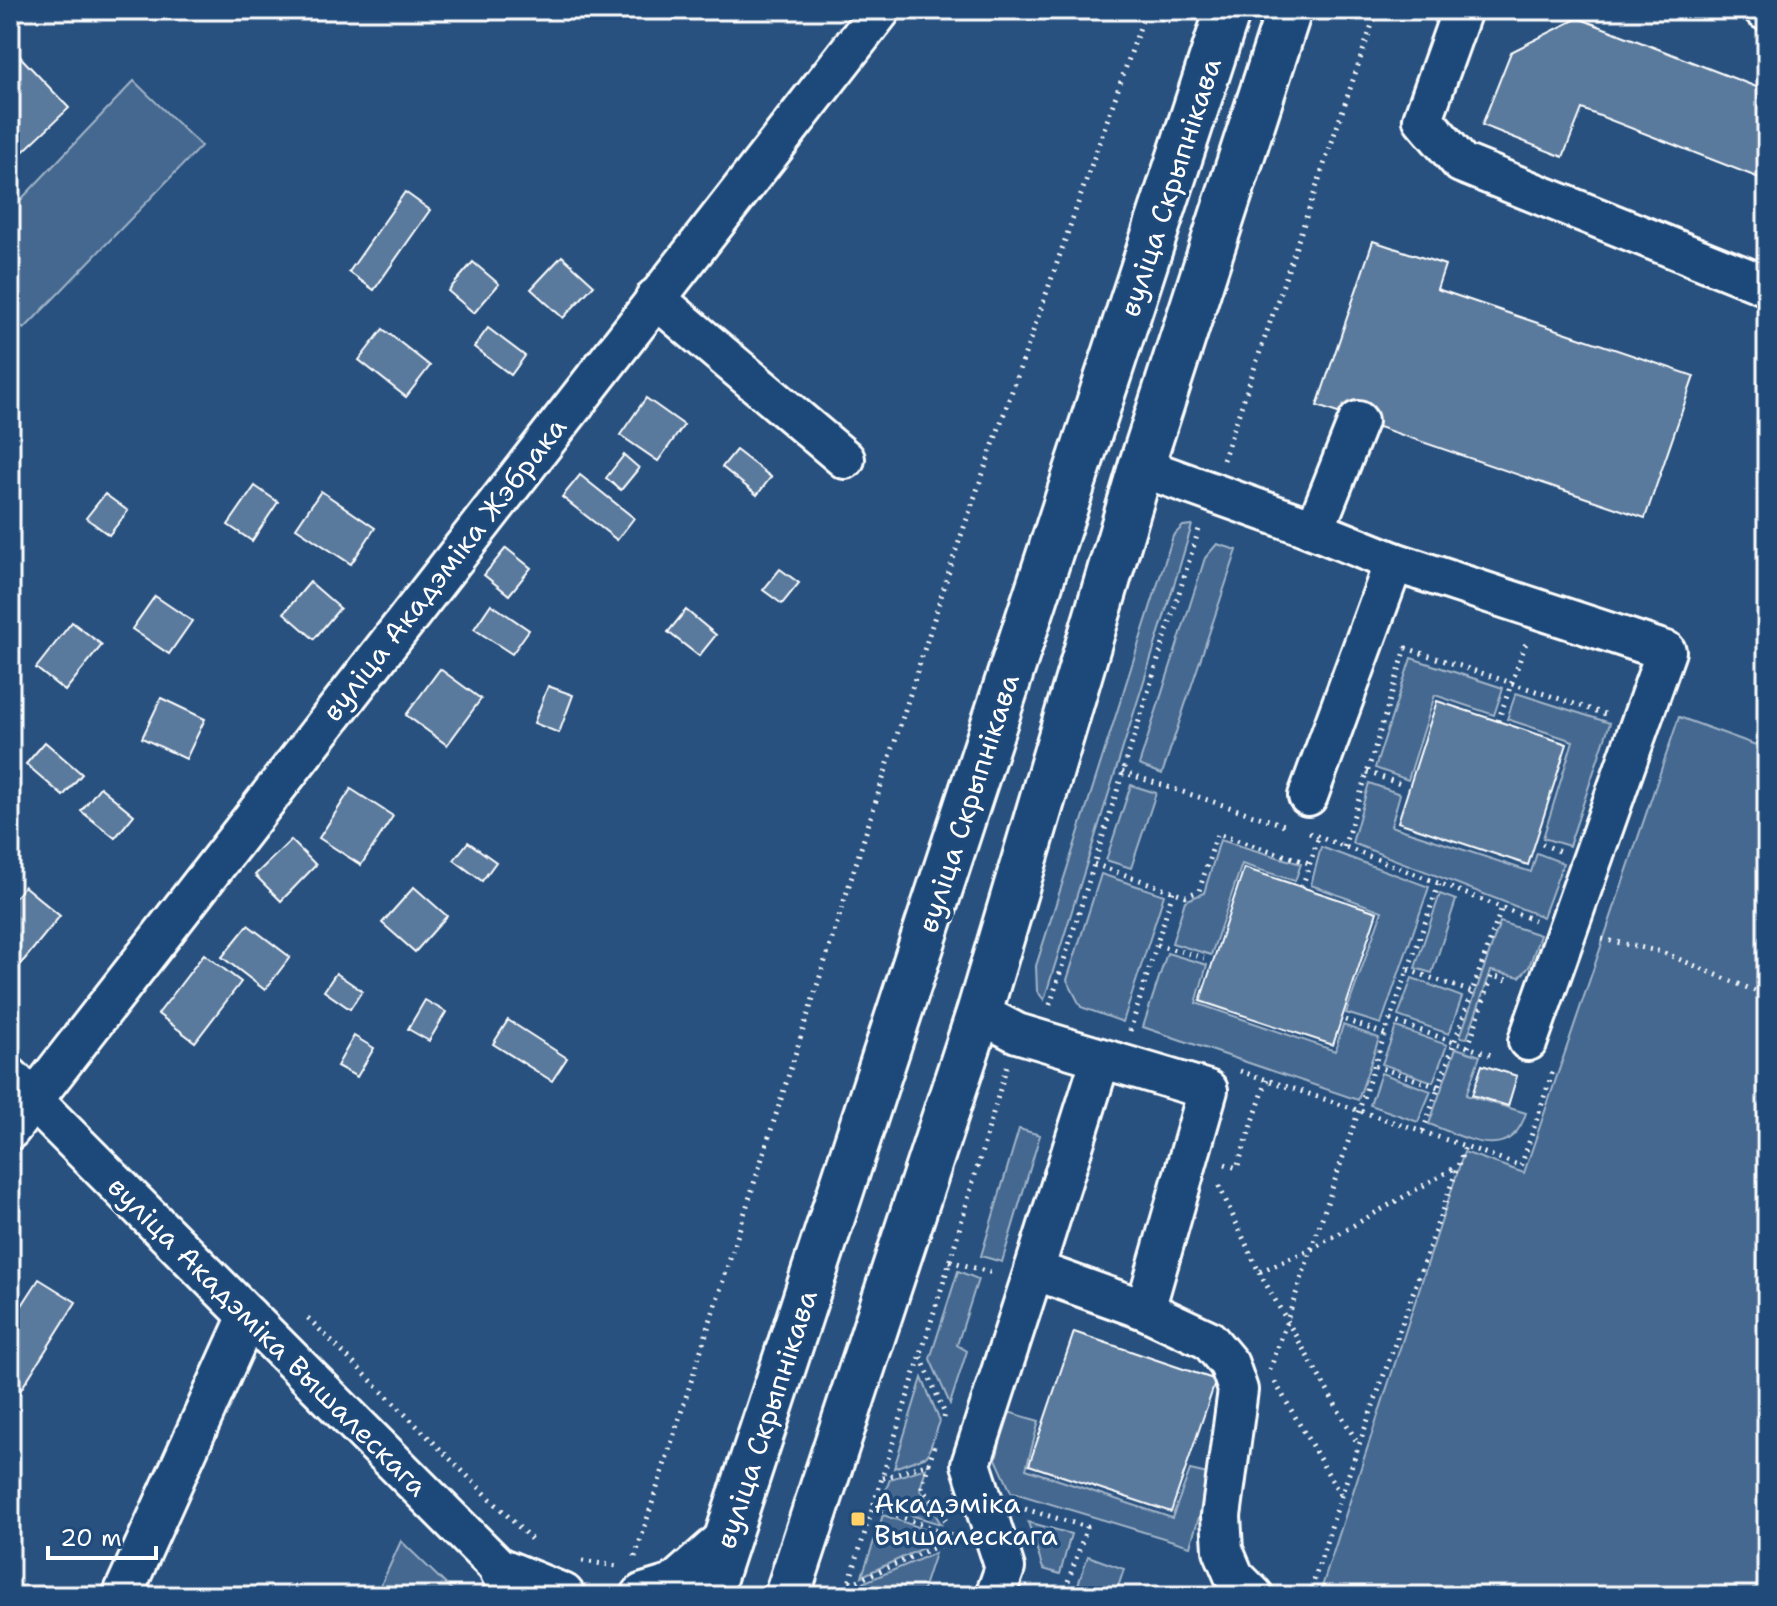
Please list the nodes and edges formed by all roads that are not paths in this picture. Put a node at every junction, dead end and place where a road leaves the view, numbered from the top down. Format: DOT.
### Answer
graph roads {
  1 [pos="881,10"];
  2 [pos="1228,10"];
  3 [pos="1289,10"];
  4 [pos="1462,10"];
  5 [pos="1767,286"];
  6 [pos="655,298"];
  7 [pos="1358,421"];
  8 [pos="845,459"];
  9 [pos="1141,467"];
  10 [pos="1315,529"];
  11 [pos="1394,562"];
  12 [pos="1300,818"];
  13 [pos="979,1013"];
  14 [pos="1115,1047"];
  15 [pos="1529,1058"];
  16 [pos="21,1088"];
  17 [pos="10,1130"];
  18 [pos="1034,1270"];
  19 [pos="1145,1310"];
  20 [pos="248,1316"];
  21 [pos="726,1540"];
  22 [pos="572,1578"];
  23 [pos="627,1581"];
  24 [pos="515,1584"];
  25 [pos="122,1596"];
  26 [pos="708,1596"];
  27 [pos="787,1596"];
  28 [pos="995,1596"];
  29 [pos="1254,1596"];
  1 -- 6 [label="street, вуліца Акадэміка Жэбрака"];
  2 -- 21 [label="main road, вуліца Скрыпнікава"];
  3 -- 9 [label="main road, вуліца Скрыпнікава"];
  4 -- 5 [label="street"];
  6 -- 8 [label="street"];
  6 -- 16 [label="street, вуліца Акадэміка Жэбрака"];
  7 -- 10 [label="street"];
  9 -- 10 [label="street"];
  9 -- 13 [label="main road, вуліца Скрыпнікава"];
  10 -- 11 [label="street"];
  11 -- 12 [label="street"];
  11 -- 15 [label="street"];
  13 -- 14 [label="street"];
  13 -- 27 [label="main road, вуліца Скрыпнікава"];
  14 -- 18 [label="street"];
  14 -- 19 [label="street"];
  16 -- 17 [label="street, вуліца Акадэміка Жэбрака"];
  16 -- 20 [label="street, вуліца Акадэміка Вышалескага"];
  18 -- 19 [label="street"];
  18 -- 28 [label="street"];
  19 -- 29 [label="street"];
  20 -- 24 [label="street, вуліца Акадэміка Вышалескага"];
  20 -- 25 [label="street"];
  21 -- 23 [label="main road"];
  21 -- 26 [label="main road, вуліца Скрыпнікава"];
  22 -- 24 [label="main road"];
}
